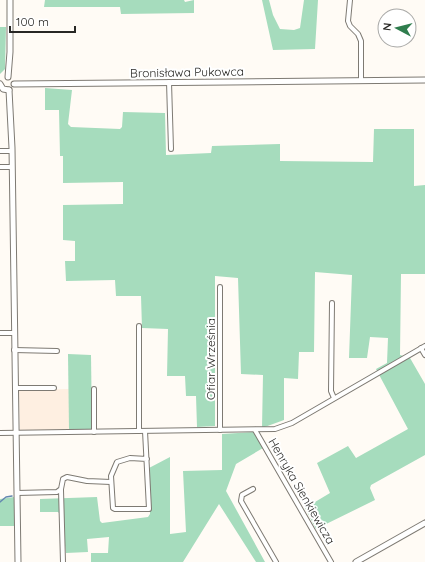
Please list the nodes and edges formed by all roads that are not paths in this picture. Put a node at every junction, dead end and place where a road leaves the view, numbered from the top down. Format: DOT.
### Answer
graph roads {
  1 [pos="10,0"];
  2 [pos="350,0"];
  3 [pos="8,77"];
  4 [pos="361,80"];
  5 [pos="425,80"];
  6 [pos="169,82"];
  7 [pos="0,84"];
  8 [pos="14,84"];
  9 [pos="9,90"];
  10 [pos="171,149"];
  11 [pos="0,151"];
  12 [pos="12,151"];
  13 [pos="0,167"];
  14 [pos="12,167"];
  15 [pos="220,287"];
  16 [pos="332,303"];
  17 [pos="139,326"];
  18 [pos="0,333"];
  19 [pos="14,333"];
  20 [pos="423,347"];
  21 [pos="14,350"];
  22 [pos="57,351"];
  23 [pos="425,355"];
  24 [pos="15,388"];
  25 [pos="54,388"];
  26 [pos="94,389"];
  27 [pos="334,398"];
  28 [pos="220,430"];
  29 [pos="255,430"];
  30 [pos="140,431"];
  31 [pos="145,431"];
  32 [pos="94,432"];
  33 [pos="0,433"];
  34 [pos="16,433"];
  35 [pos="147,459"];
  36 [pos="111,482"];
  37 [pos="253,489"];
  38 [pos="61,490"];
  39 [pos="17,493"];
  40 [pos="425,523"];
  41 [pos="18,562"];
  42 [pos="63,562"];
  43 [pos="276,562"];
  44 [pos="331,562"];
  45 [pos="356,562"];
  1 -- 3 [label="street"];
  2 -- 4 [label="street"];
  3 -- 7 [label="street"];
  3 -- 8 [label="street"];
  4 -- 5 [label="street, Bronisława Pukowca"];
  4 -- 6 [label="street, Bronisława Pukowca"];
  6 -- 8 [label="street, Bronisława Pukowca"];
  6 -- 10 [label="street"];
  7 -- 9 [label="street"];
  8 -- 9 [label="street"];
  9 -- 12 [label="street"];
  11 -- 12 [label="street"];
  12 -- 14 [label="street"];
  13 -- 14 [label="street"];
  14 -- 19 [label="street"];
  15 -- 28 [label="street, Ofiar Września"];
  16 -- 27 [label="street"];
  17 -- 30 [label="street"];
  18 -- 19 [label="street"];
  19 -- 21 [label="street"];
  20 -- 23 [label="street"];
  20 -- 27 [label="street"];
  21 -- 22 [label="street"];
  21 -- 24 [label="street"];
  24 -- 25 [label="street"];
  24 -- 34 [label="street"];
  26 -- 32 [label="street"];
  27 -- 29 [label="street"];
  28 -- 29 [label="street"];
  28 -- 31 [label="street"];
  29 -- 44 [label="street, Henryka Sienkiewicza"];
  30 -- 31 [label="street"];
  30 -- 32 [label="street"];
  31 -- 35 [label="street"];
  32 -- 34 [label="street"];
  33 -- 34 [label="street"];
  34 -- 39 [label="street"];
  35 -- 36 [label="street"];
  35 -- 36 [label="street"];
  36 -- 38 [label="street"];
  37 -- 43 [label="street"];
  38 -- 39 [label="street"];
  38 -- 42 [label="street"];
  39 -- 41 [label="street"];
  40 -- 45 [label="street"];
}
